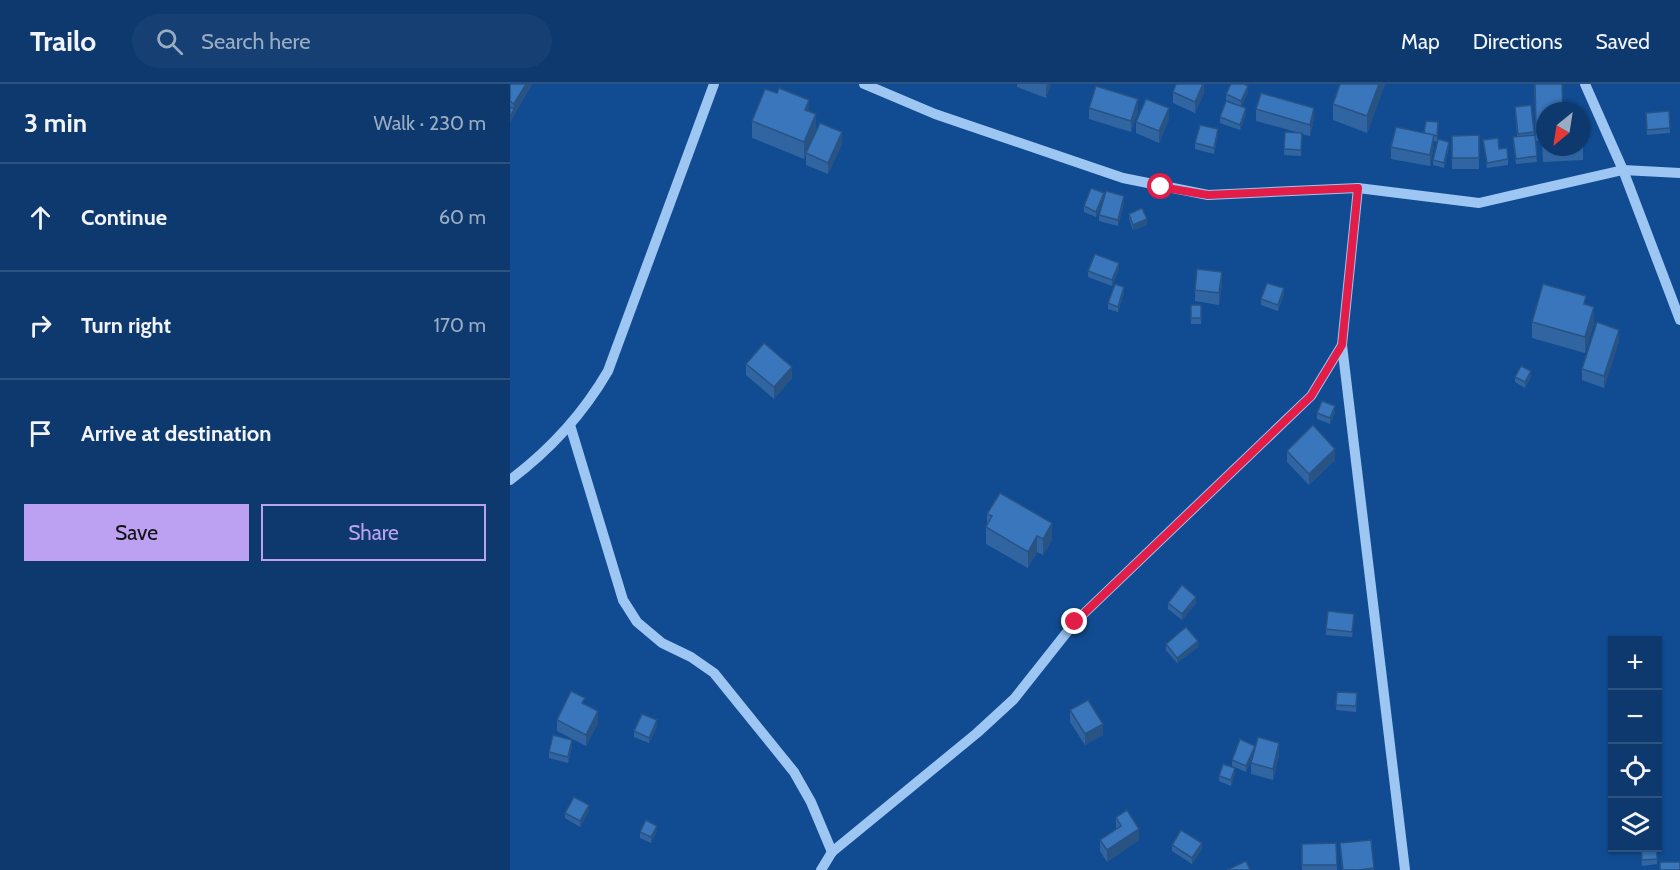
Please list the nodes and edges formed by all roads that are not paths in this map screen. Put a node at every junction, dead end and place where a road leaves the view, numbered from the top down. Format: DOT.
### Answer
graph roads {
  1 [pos="714,84"];
  2 [pos="864,84"];
  3 [pos="1585,84"];
  4 [pos="1623,170"];
  5 [pos="1680,173"];
  6 [pos="1358,188"];
  7 [pos="1680,320"];
  8 [pos="1342,345"];
  9 [pos="570,425"];
  10 [pos="510,480"];
  11 [pos="832,852"];
  12 [pos="821,870"];
  13 [pos="1405,870"];
  1 -- 9 [label="street"];
  2 -- 6 [label="street"];
  3 -- 4 [label="street"];
  4 -- 5 [label="street"];
  4 -- 6 [label="street"];
  4 -- 7 [label="street"];
  6 -- 8 [label="street"];
  8 -- 11 [label="street"];
  8 -- 13 [label="street"];
  9 -- 10 [label="street"];
  9 -- 11 [label="street"];
  11 -- 12 [label="street"];
}
